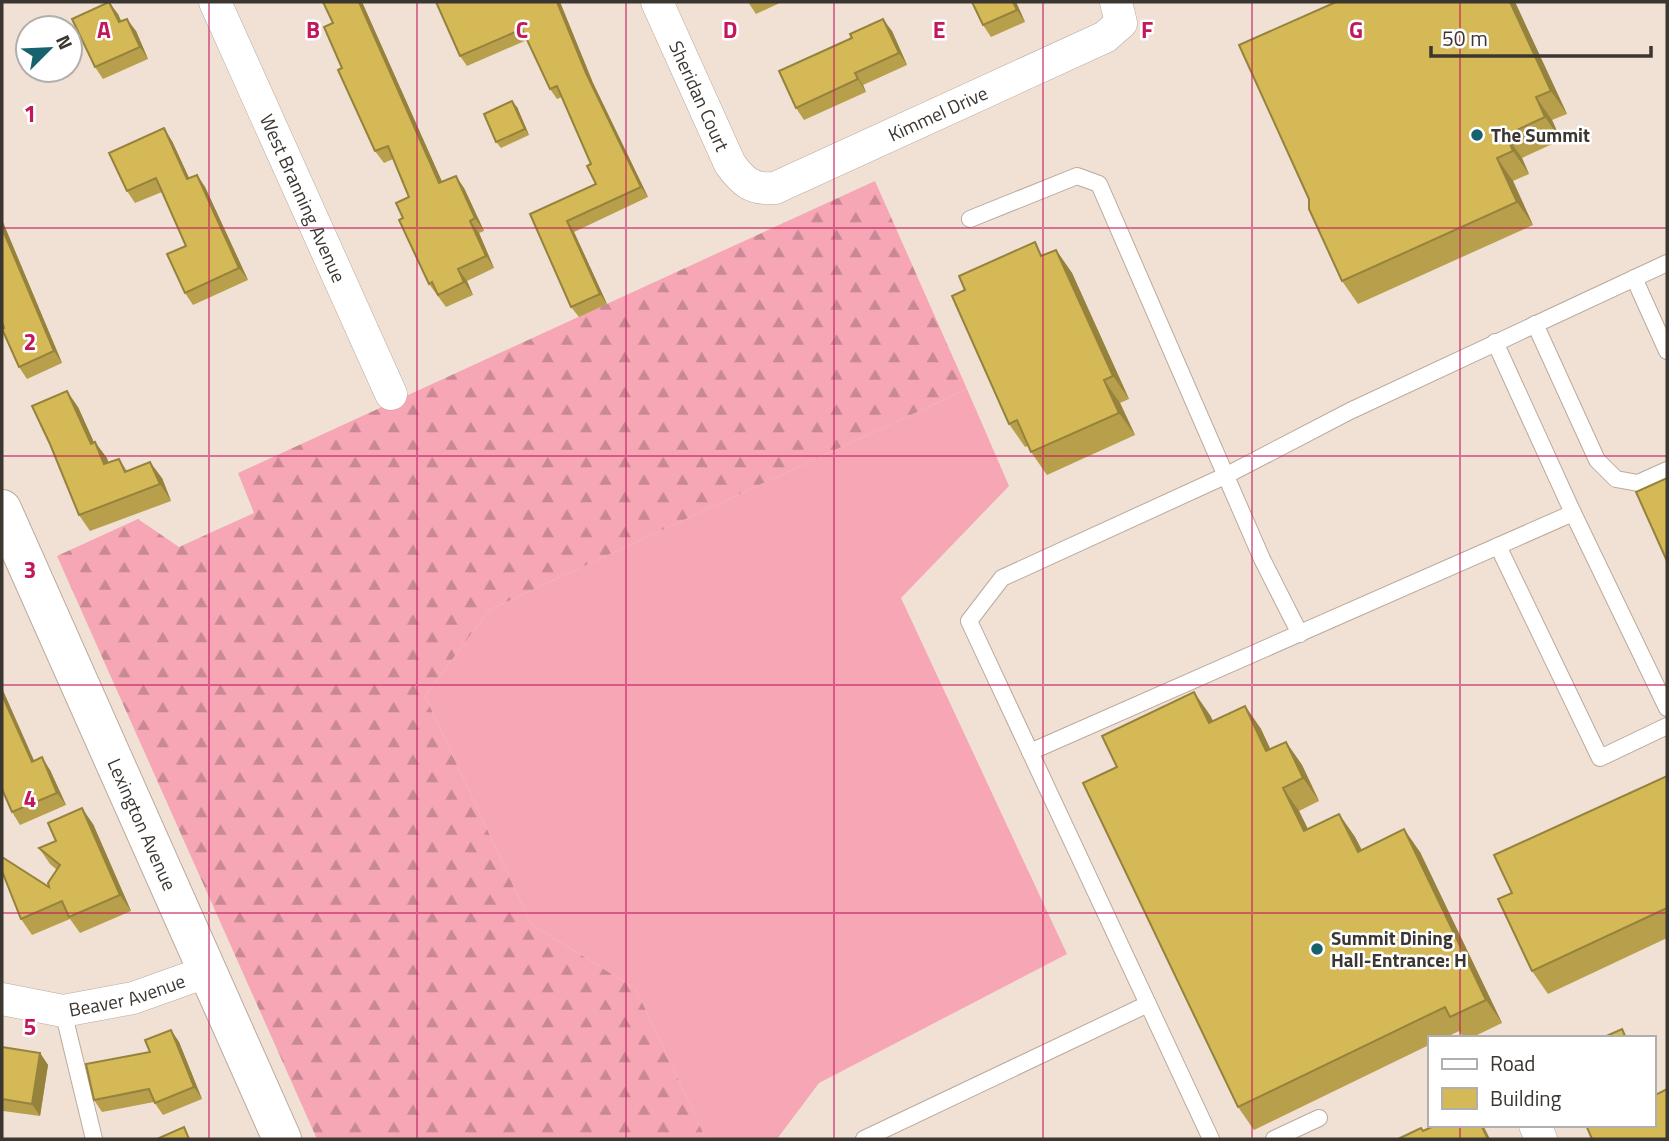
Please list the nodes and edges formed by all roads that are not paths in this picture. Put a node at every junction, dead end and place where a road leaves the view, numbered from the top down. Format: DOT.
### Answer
graph roads {
  1 [pos="215,2"];
  2 [pos="657,2"];
  3 [pos="1119,13"];
  4 [pos="751,186"];
  5 [pos="970,219"];
  6 [pos="1667,263"];
  7 [pos="1634,278"];
  8 [pos="1535,324"];
  9 [pos="1495,342"];
  10 [pos="1667,351"];
  11 [pos="391,394"];
  12 [pos="1667,470"];
  13 [pos="1227,475"];
  14 [pos="2,509"];
  15 [pos="1573,513"];
  16 [pos="1498,547"];
  17 [pos="1300,634"];
  18 [pos="1667,708"];
  19 [pos="1667,726"];
  20 [pos="1030,752"];
  21 [pos="209,971"];
  22 [pos="2,999"];
  23 [pos="1148,1004"];
  24 [pos="63,1011"];
  25 [pos="1319,1118"];
  26 [pos="94,1139"];
  27 [pos="282,1139"];
  28 [pos="864,1139"];
  29 [pos="1211,1139"];
  30 [pos="1274,1139"];
  1 -- 11 [label="street, West Branning Avenue"];
  2 -- 4 [label="street, Sheridan Court"];
  3 -- 4 [label="street, Kimmel Drive"];
  5 -- 13 [label="lane"];
  6 -- 7 [label="lane"];
  7 -- 8 [label="lane"];
  7 -- 10 [label="lane"];
  8 -- 9 [label="lane"];
  8 -- 12 [label="lane"];
  9 -- 13 [label="lane"];
  9 -- 15 [label="lane"];
  13 -- 17 [label="lane"];
  13 -- 20 [label="lane"];
  14 -- 21 [label="street, Lexington Avenue"];
  15 -- 16 [label="lane"];
  15 -- 18 [label="lane"];
  16 -- 17 [label="lane"];
  16 -- 19 [label="lane"];
  17 -- 20 [label="lane"];
  20 -- 23 [label="lane"];
  21 -- 24 [label="street, Beaver Avenue"];
  21 -- 27 [label="street, Lexington Avenue"];
  22 -- 24 [label="street, Beaver Avenue"];
  23 -- 28 [label="lane"];
  23 -- 29 [label="lane"];
  24 -- 26 [label="lane"];
  25 -- 30 [label="lane"];
}
